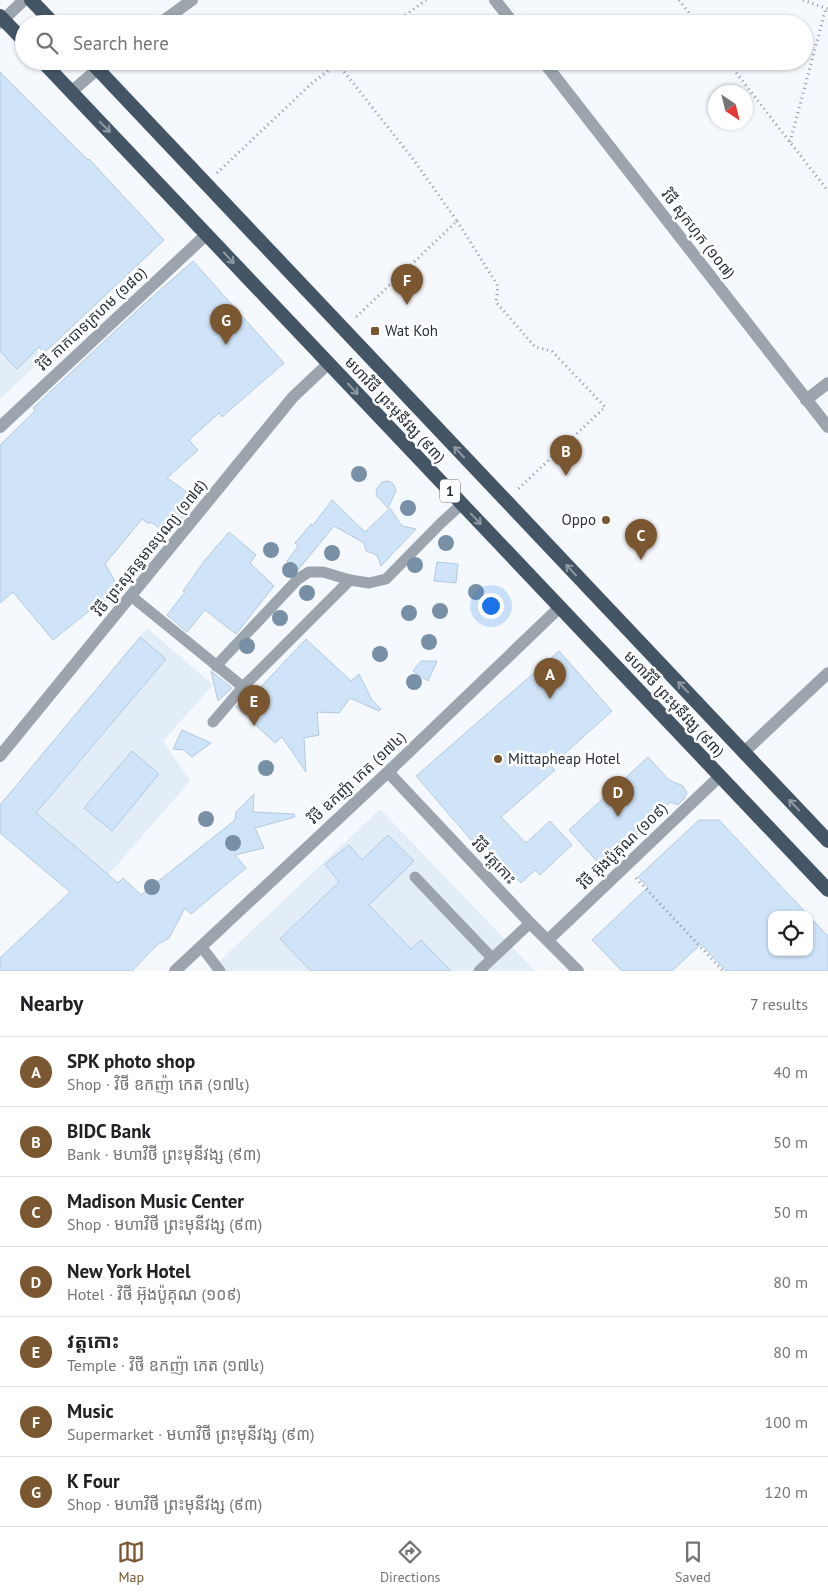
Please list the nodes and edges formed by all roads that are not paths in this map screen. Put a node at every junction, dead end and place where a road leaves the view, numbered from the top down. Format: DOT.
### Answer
graph roads {
  1 [pos="24,0"];
  2 [pos="31,0"];
  3 [pos="192,0"];
  4 [pos="495,0"];
  5 [pos="45,15"];
  6 [pos="171,15"];
  7 [pos="507,15"];
  8 [pos="1,20"];
  9 [pos="15,33"];
  10 [pos="51,70"];
  11 [pos="92,70"];
  12 [pos="102,70"];
  13 [pos="550,70"];
  14 [pos="72,92"];
  15 [pos="207,234"];
  16 [pos="329,363"];
  17 [pos="828,383"];
  18 [pos="806,400"];
  19 [pos="0,427"];
  20 [pos="828,427"];
  21 [pos="462,504"];
  22 [pos="350,580"];
  23 [pos="132,596"];
  24 [pos="560,607"];
  25 [pos="216,666"];
  26 [pos="828,673"];
  27 [pos="243,687"];
  28 [pos="213,722"];
  29 [pos="744,752"];
  30 [pos="0,756"];
  31 [pos="388,772"];
  32 [pos="720,776"];
  33 [pos="828,841"];
  34 [pos="415,877"];
  35 [pos="828,890"];
  36 [pos="530,922"];
  37 [pos="548,940"];
  38 [pos="201,946"];
  39 [pos="492,958"];
  40 [pos="175,971"];
  41 [pos="220,971"];
  42 [pos="479,971"];
  43 [pos="578,971"];
  1 -- 8 [label="street"];
  2 -- 5 [label="highway"];
  3 -- 6 [label="street"];
  4 -- 7 [label="street"];
  8 -- 9 [label="highway"];
  10 -- 14 [label="highway, មហាវិថី ព្រះមុនីវង្ស (៩៣) / 1"];
  11 -- 14 [label="street"];
  29 -- 12 [label="highway, មហាវិថី ព្រះមុនីវង្ស (៩៣) / 1, one-way"];
  13 -- 18 [label="street, វិថី សុកហុក (១០៧)"];
  14 -- 15 [label="highway, មហាវិថី ព្រះមុនីវង្ស (៩៣) / 1, one-way"];
  15 -- 16 [label="highway, មហាវិថី ព្រះមុនីវង្ស (៩៣) / 1, one-way"];
  15 -- 19 [label="street, វិថី កាកបាទក្រហម (១៨០)"];
  16 -- 21 [label="highway, មហាវិថី ព្រះមុនីវង្ស (៩៣) / 1, one-way"];
  16 -- 23 [label="street, វិថី ព្រះសុគន្ធមានបុណ្យ (១៧៨)"];
  17 -- 18 [label="street"];
  18 -- 20 [label="street, វិថី សុកហុក (១០៧)"];
  21 -- 22 [label="lane"];
  21 -- 24 [label="highway, មហាវិថី ព្រះមុនីវង្ស (៩៣) / 1, one-way"];
  22 -- 25 [label="lane"];
  22 -- 27 [label="lane"];
  23 -- 25 [label="lane"];
  23 -- 30 [label="street, វិថី ព្រះសុគន្ធមានបុណ្យ (១៧៨)"];
  24 -- 31 [label="street, វិថី ឧកញ៉ា កេត (១៧៤)"];
  24 -- 32 [label="highway, មហាវិថី ព្រះមុនីវង្ស (៩៣) / 1"];
  25 -- 27 [label="lane"];
  26 -- 29 [label="street"];
  27 -- 28 [label="lane"];
  33 -- 29 [label="highway, មហាវិថី ព្រះមុនីវង្ស (៩៣) / 1, one-way"];
  31 -- 36 [label="street, វិថី វត្តកោះ"];
  31 -- 38 [label="street, វិថី ឧកញ៉ា កេត (១៧៤)"];
  32 -- 35 [label="highway, មហាវិថី ព្រះមុនីវង្ស (៩៣) / 1"];
  32 -- 37 [label="street, វិថី អ៊ុងប៉ូគុណ (១០៩)"];
  34 -- 39 [label="lane"];
  36 -- 37 [label="street, វិថី វត្តកោះ"];
  36 -- 39 [label="lane"];
  37 -- 43 [label="street, វិថី វត្តកោះ"];
  38 -- 40 [label="street, វិថី ឧកញ៉ា កេត (១៧៤)"];
  38 -- 41 [label="lane"];
  39 -- 42 [label="lane"];
}
